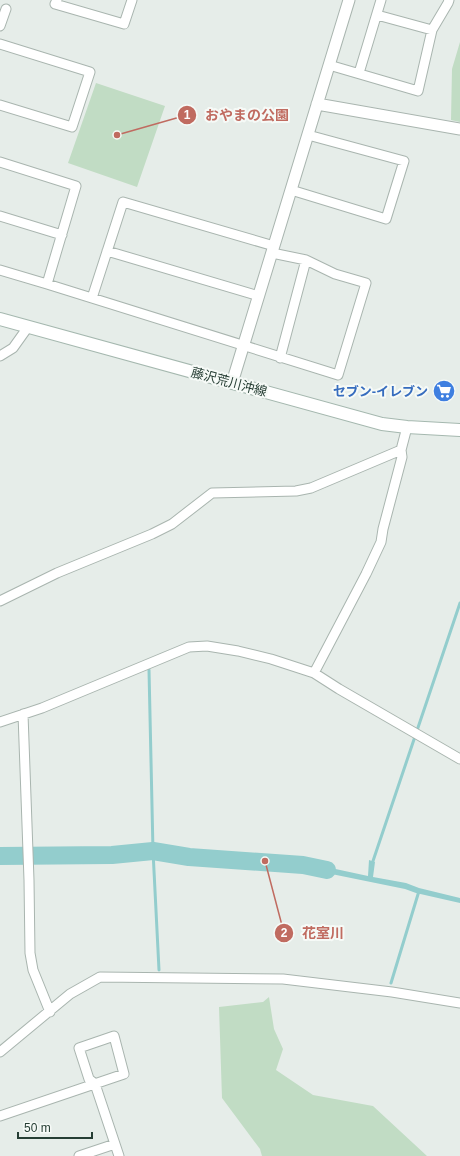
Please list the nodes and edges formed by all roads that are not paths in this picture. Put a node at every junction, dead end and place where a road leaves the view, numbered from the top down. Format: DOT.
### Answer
graph roads {
  1 [pos="56,0"];
  2 [pos="132,0"];
  3 [pos="349,0"];
  4 [pos="381,0"];
  5 [pos="449,0"];
  6 [pos="5,5"];
  7 [pos="376,16"];
  8 [pos="0,26"];
  9 [pos="432,30"];
  10 [pos="0,44"];
  11 [pos="329,65"];
  12 [pos="359,73"];
  13 [pos="317,104"];
  14 [pos="0,105"];
  15 [pos="460,129"];
  16 [pos="308,135"];
  17 [pos="0,162"];
  18 [pos="291,190"];
  19 [pos="0,216"];
  20 [pos="62,235"];
  21 [pos="273,249"];
  22 [pos="107,251"];
  23 [pos="306,260"];
  24 [pos="0,270"];
  25 [pos="47,284"];
  26 [pos="259,296"];
  27 [pos="92,298"];
  28 [pos="0,319"];
  29 [pos="28,327"];
  30 [pos="244,346"];
  31 [pos="0,356"];
  32 [pos="280,358"];
  33 [pos="232,383"];
  34 [pos="407,427"];
  35 [pos="460,430"];
  36 [pos="401,450"];
  37 [pos="0,601"];
  38 [pos="314,673"];
  39 [pos="23,714"];
  40 [pos="0,722"];
  41 [pos="460,759"];
  42 [pos="460,1003"];
  43 [pos="50,1012"];
  44 [pos="0,1052"];
  45 [pos="95,1084"];
  46 [pos="0,1116"];
  47 [pos="115,1144"];
  48 [pos="79,1156"];
  49 [pos="119,1156"];
  1 -- 2 [label="street"];
  3 -- 11 [label="street"];
  4 -- 7 [label="street"];
  5 -- 9 [label="street"];
  6 -- 8 [label="street"];
  7 -- 9 [label="street"];
  7 -- 12 [label="street"];
  9 -- 12 [label="street"];
  10 -- 14 [label="street"];
  11 -- 12 [label="street"];
  11 -- 13 [label="street"];
  13 -- 15 [label="street"];
  13 -- 16 [label="street"];
  16 -- 18 [label="street"];
  16 -- 18 [label="street"];
  17 -- 20 [label="street"];
  18 -- 21 [label="street"];
  19 -- 20 [label="street"];
  20 -- 25 [label="street"];
  21 -- 22 [label="street"];
  21 -- 23 [label="street"];
  21 -- 26 [label="street"];
  22 -- 26 [label="street"];
  22 -- 27 [label="street"];
  23 -- 32 [label="street"];
  23 -- 32 [label="street"];
  24 -- 25 [label="street"];
  25 -- 27 [label="street"];
  26 -- 30 [label="street"];
  27 -- 30 [label="street"];
  28 -- 29 [label="main road, 藤沢荒川沖線"];
  29 -- 31 [label="street"];
  29 -- 33 [label="main road, 藤沢荒川沖線"];
  30 -- 32 [label="street"];
  30 -- 33 [label="street"];
  33 -- 34 [label="main road, 藤沢荒川沖線"];
  34 -- 35 [label="main road, 藤沢荒川沖線"];
  34 -- 36 [label="street"];
  36 -- 37 [label="street"];
  36 -- 38 [label="street"];
  38 -- 39 [label="street"];
  38 -- 41 [label="street"];
  39 -- 40 [label="street"];
  39 -- 43 [label="street"];
  42 -- 43 [label="street"];
  43 -- 44 [label="street"];
  45 -- 45 [label="street"];
  45 -- 46 [label="street"];
  45 -- 47 [label="street"];
  47 -- 48 [label="street"];
  47 -- 49 [label="street"];
}
